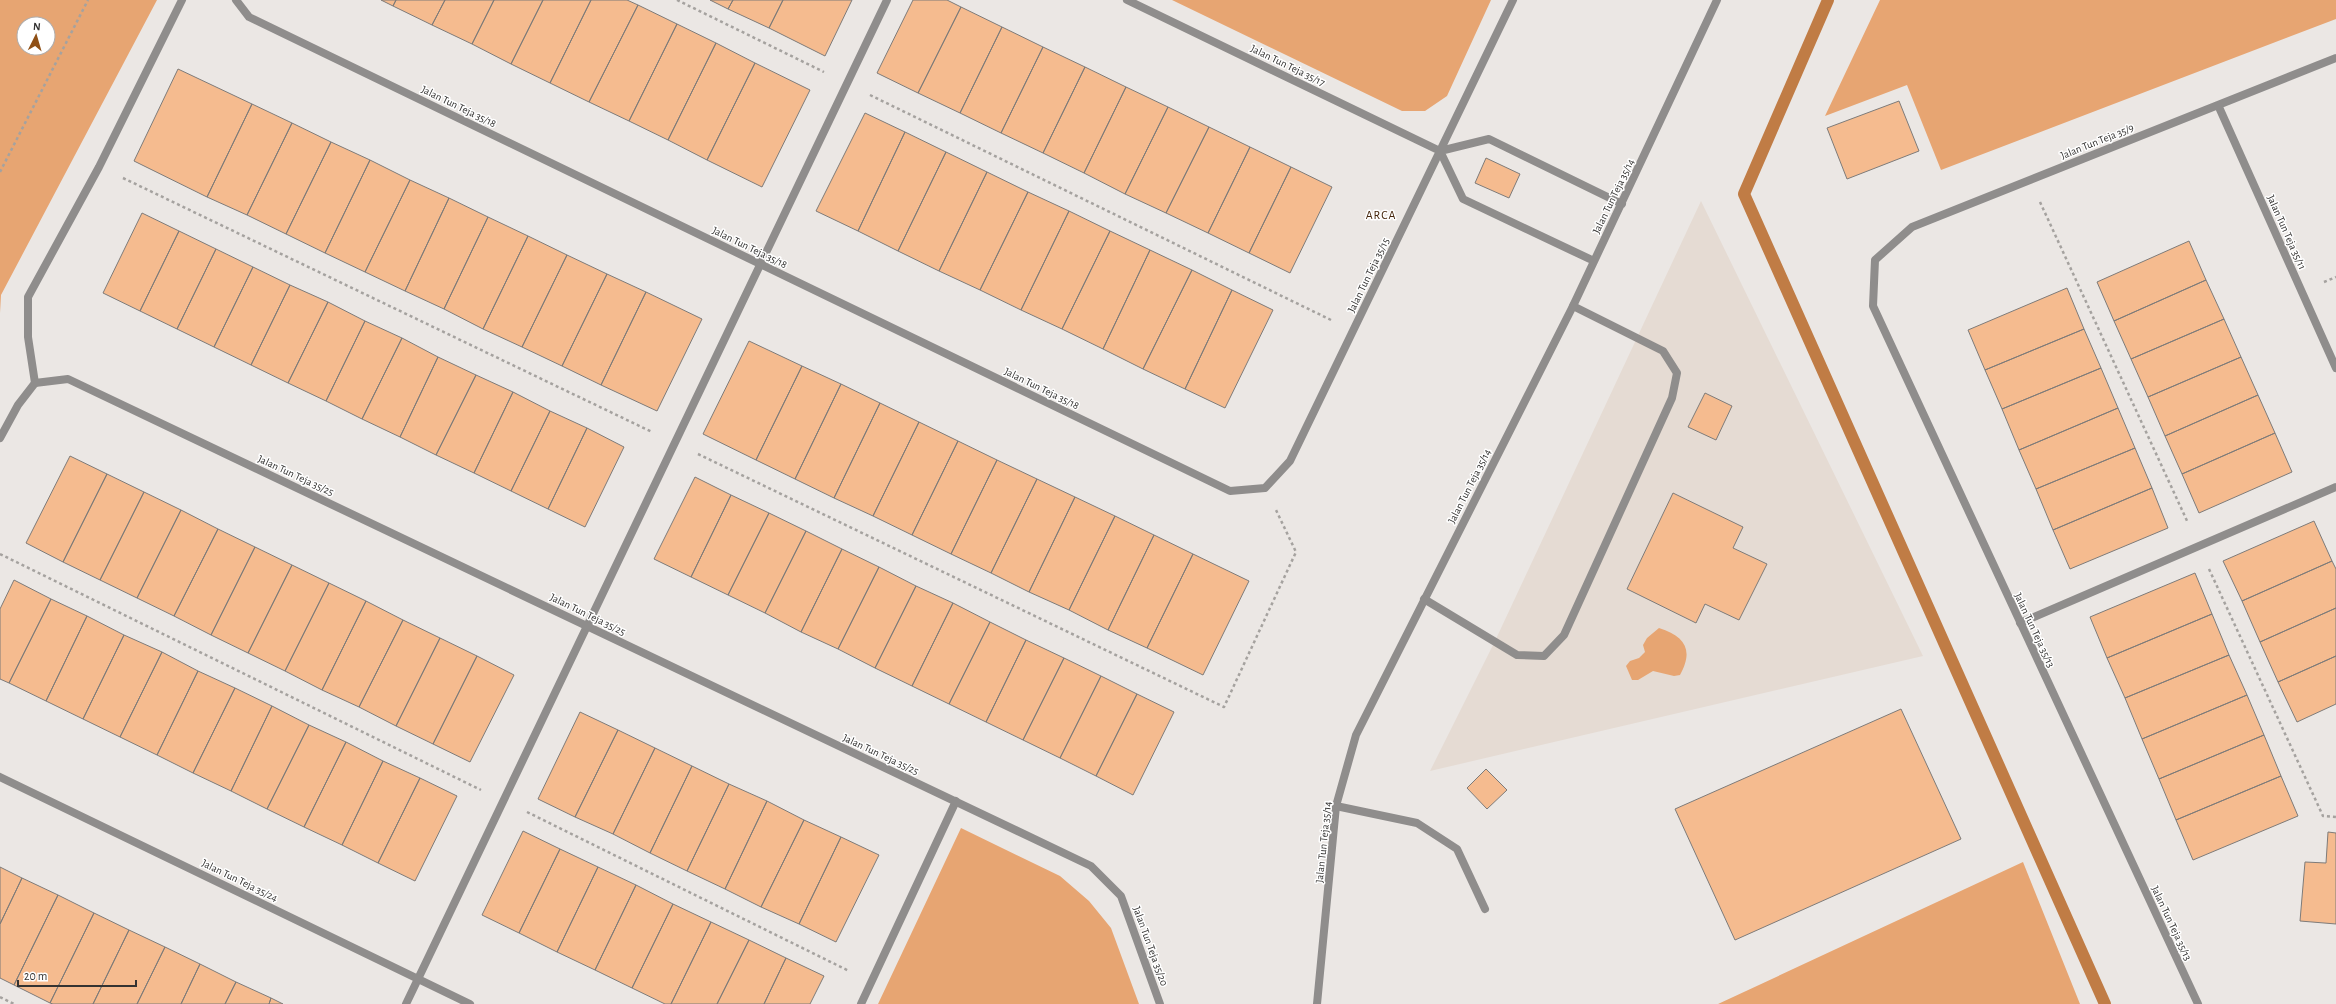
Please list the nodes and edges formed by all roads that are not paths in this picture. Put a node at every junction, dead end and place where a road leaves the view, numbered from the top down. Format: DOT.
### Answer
graph roads {
  1 [pos="182,0"];
  2 [pos="236,0"];
  3 [pos="886,0"];
  4 [pos="1126,0"];
  5 [pos="1513,0"];
  6 [pos="1718,0"];
  7 [pos="2336,58"];
  8 [pos="2218,105"];
  9 [pos="1440,151"];
  10 [pos="1622,204"];
  11 [pos="1875,260"];
  12 [pos="1594,262"];
  13 [pos="760,264"];
  14 [pos="1573,306"];
  15 [pos="2336,368"];
  16 [pos="35,383"];
  17 [pos="0,438"];
  18 [pos="2336,487"];
  19 [pos="1265,488"];
  20 [pos="1424,599"];
  21 [pos="2020,623"];
  22 [pos="587,626"];
  23 [pos="0,777"];
  24 [pos="956,801"];
  25 [pos="1336,806"];
  26 [pos="1121,896"];
  27 [pos="1485,909"];
  28 [pos="418,978"];
  29 [pos="406,1004"];
  30 [pos="470,1004"];
  31 [pos="861,1004"];
  32 [pos="1160,1004"];
  33 [pos="1318,1004"];
  34 [pos="2198,1004"];
  1 -- 16 [label="street"];
  2 -- 13 [label="street, Jalan Tun Teja 35/18"];
  3 -- 13 [label="street"];
  4 -- 9 [label="street, Jalan Tun Teja 35/17"];
  5 -- 9 [label="street, Jalan Tun Teja 35/15"];
  6 -- 10 [label="street, Jalan Tun Teja 35/14"];
  7 -- 8 [label="street, Jalan Tun Teja 35/9"];
  8 -- 11 [label="street, Jalan Tun Teja 35/9"];
  8 -- 15 [label="street, Jalan Tun Teja 35/11"];
  9 -- 10 [label="street"];
  9 -- 12 [label="street"];
  9 -- 19 [label="street, Jalan Tun Teja 35/15"];
  10 -- 12 [label="street, Jalan Tun Teja 35/14"];
  11 -- 21 [label="street, Jalan Tun Teja 35/13"];
  12 -- 14 [label="street, Jalan Tun Teja 35/14"];
  13 -- 19 [label="street, Jalan Tun Teja 35/18"];
  13 -- 22 [label="street"];
  14 -- 20 [label="street, Jalan Tun Teja 35/14"];
  14 -- 20 [label="street"];
  16 -- 17 [label="street"];
  16 -- 22 [label="street, Jalan Tun Teja 35/25"];
  18 -- 21 [label="street"];
  20 -- 25 [label="street, Jalan Tun Teja 35/14"];
  21 -- 34 [label="street, Jalan Tun Teja 35/13"];
  22 -- 24 [label="street, Jalan Tun Teja 35/25"];
  22 -- 28 [label="street"];
  23 -- 28 [label="street, Jalan Tun Teja 35/24"];
  24 -- 26 [label="street, Jalan Tun Teja 35/25"];
  24 -- 31 [label="street"];
  25 -- 27 [label="street"];
  25 -- 33 [label="street, Jalan Tun Teja 35/14"];
  26 -- 32 [label="street, Jalan Tun Teja 35/20"];
  28 -- 29 [label="street"];
  28 -- 30 [label="street, Jalan Tun Teja 35/24"];
}
